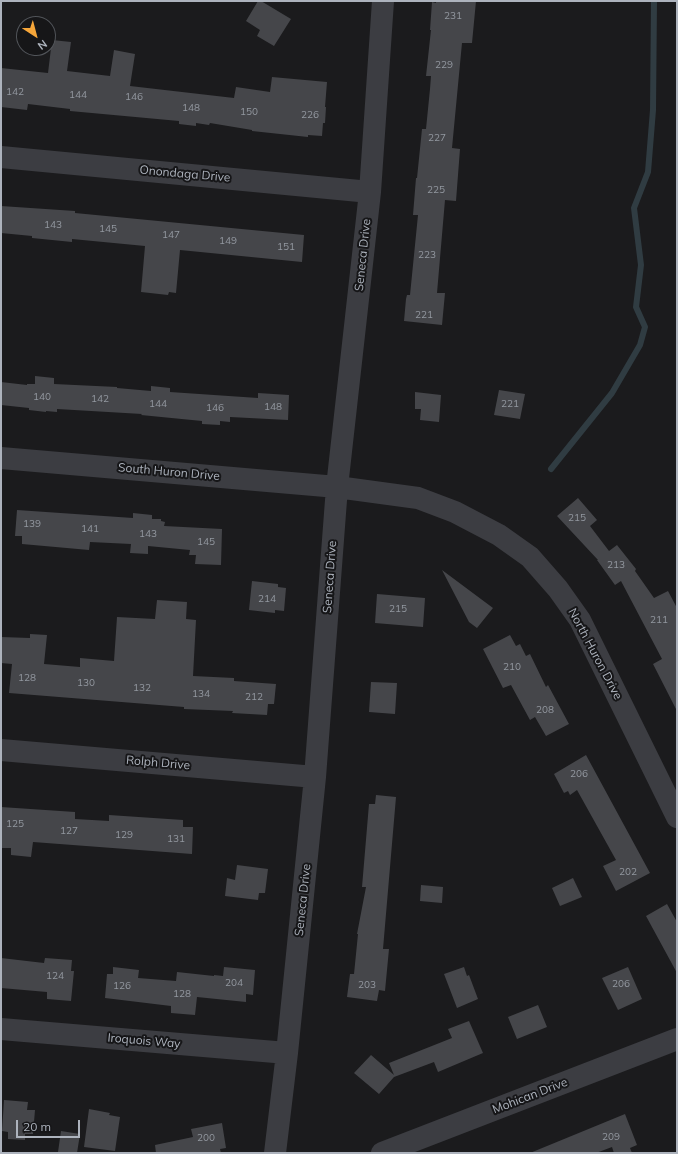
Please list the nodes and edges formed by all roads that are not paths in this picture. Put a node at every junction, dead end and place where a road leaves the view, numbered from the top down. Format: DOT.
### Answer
graph roads {
  1 [pos="382,1"];
  2 [pos="1,157"];
  3 [pos="370,192"];
  4 [pos="1,458"];
  5 [pos="337,487"];
  6 [pos="1,750"];
  7 [pos="315,777"];
  8 [pos="677,817"];
  9 [pos="1,1029"];
  10 [pos="677,1038"];
  11 [pos="287,1053"];
  12 [pos="275,1153"];
  13 [pos="382,1153"];
  1 -- 3 [label="street, Seneca Drive"];
  2 -- 3 [label="street, Onondaga Drive"];
  3 -- 5 [label="street, Seneca Drive"];
  4 -- 5 [label="street, South Huron Drive"];
  5 -- 7 [label="street, Seneca Drive"];
  5 -- 8 [label="street, North Huron Drive"];
  6 -- 7 [label="street, Rolph Drive"];
  7 -- 11 [label="street, Seneca Drive"];
  9 -- 11 [label="street, Iroquois Way"];
  10 -- 13 [label="street, Mohican Drive"];
  11 -- 12 [label="street, Seneca Drive"];
}
